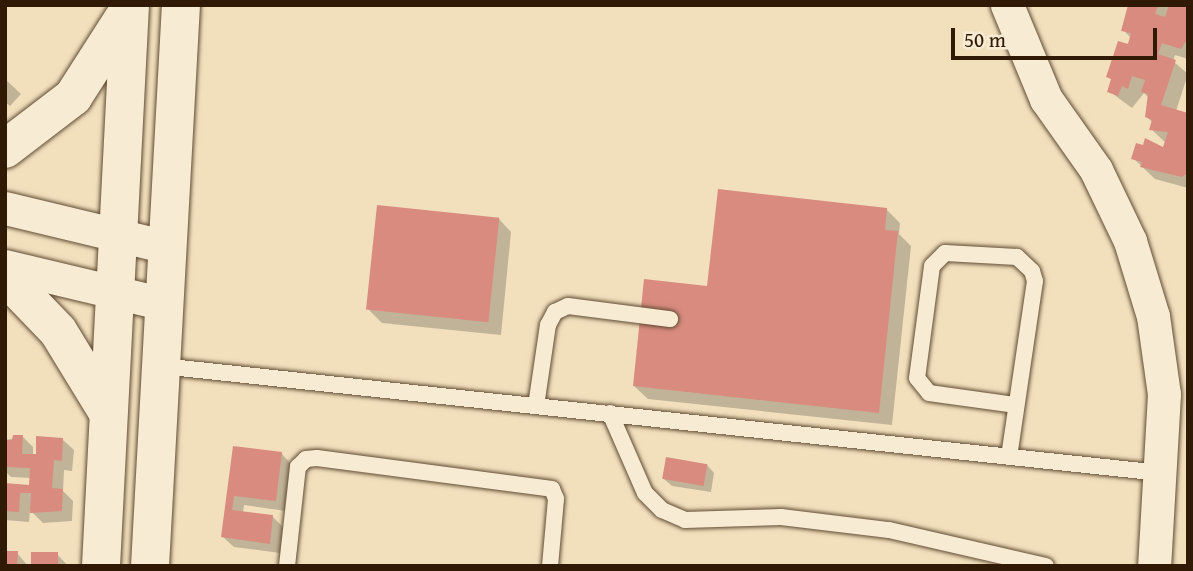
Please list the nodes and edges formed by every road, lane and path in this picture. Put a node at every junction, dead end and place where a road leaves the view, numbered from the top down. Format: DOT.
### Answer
graph roads {
  1 [pos="181,5"];
  2 [pos="1007,5"];
  3 [pos="130,7"];
  4 [pos="5,149"];
  5 [pos="5,208"];
  6 [pos="118,234"];
  7 [pos="168,247"];
  8 [pos="5,266"];
  9 [pos="5,276"];
  10 [pos="114,292"];
  11 [pos="164,304"];
  12 [pos="670,319"];
  13 [pos="161,366"];
  14 [pos="1016,405"];
  15 [pos="536,406"];
  16 [pos="610,413"];
  17 [pos="108,414"];
  18 [pos="1009,457"];
  19 [pos="1161,473"];
  20 [pos="101,566"];
  21 [pos="150,566"];
  22 [pos="287,566"];
  23 [pos="550,566"];
  24 [pos="1046,566"];
  25 [pos="1154,566"];
  1 -- 7 [label="street"];
  2 -- 19 [label="street"];
  3 -- 4 [label="street"];
  3 -- 6 [label="street"];
  5 -- 6 [label="street"];
  6 -- 7 [label="street"];
  6 -- 10 [label="street"];
  7 -- 11 [label="street"];
  8 -- 10 [label="street"];
  9 -- 17 [label="street"];
  10 -- 11 [label="street"];
  10 -- 17 [label="street"];
  11 -- 13 [label="street"];
  12 -- 15 [label="lane"];
  13 -- 15 [label="lane"];
  13 -- 21 [label="street"];
  14 -- 14 [label="lane"];
  14 -- 18 [label="lane"];
  15 -- 16 [label="lane"];
  16 -- 18 [label="lane"];
  16 -- 24 [label="lane"];
  17 -- 20 [label="street"];
  18 -- 19 [label="lane"];
  19 -- 25 [label="street"];
  22 -- 23 [label="lane"];
}
